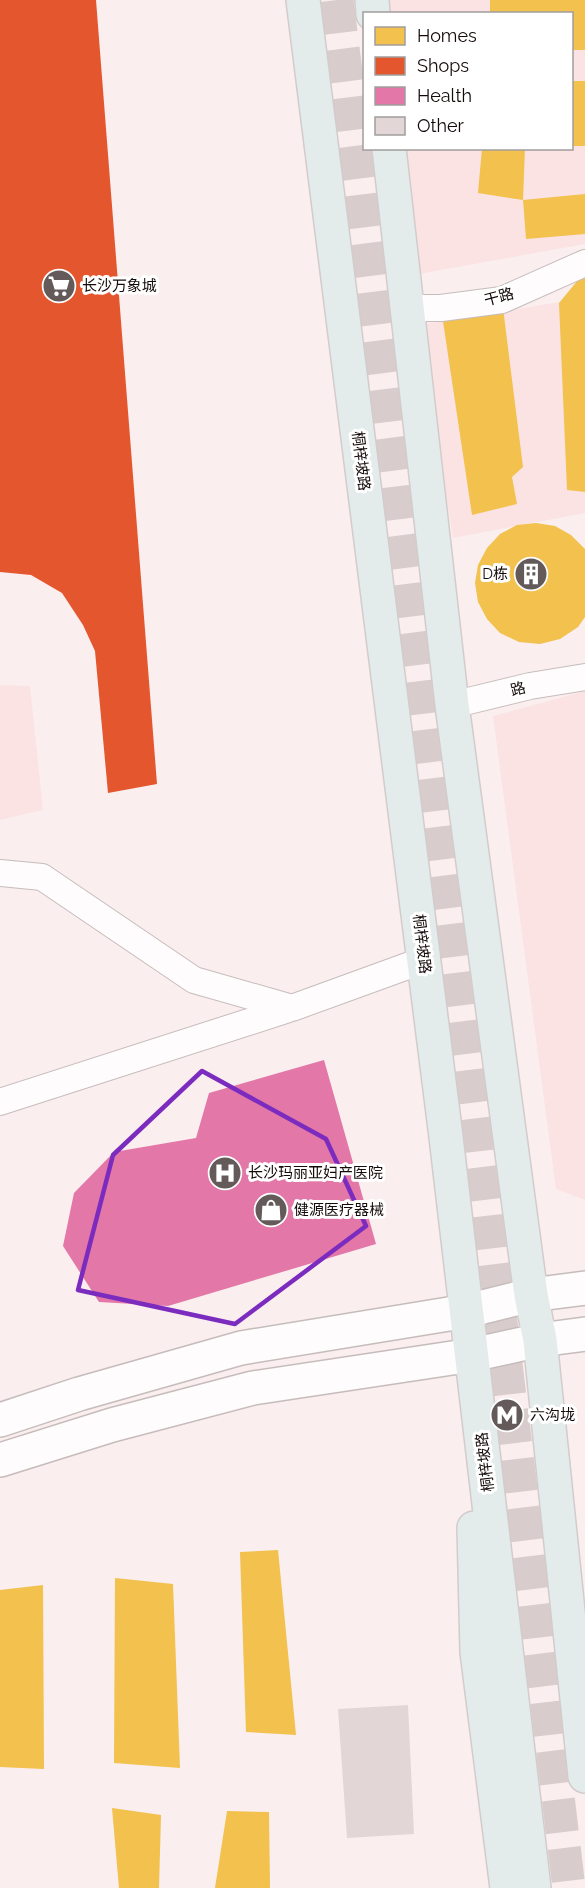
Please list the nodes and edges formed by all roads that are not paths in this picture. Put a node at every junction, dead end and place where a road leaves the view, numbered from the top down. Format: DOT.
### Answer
graph roads {
  1 [pos="303,0"];
  2 [pos="389,150"];
  3 [pos="585,263"];
  4 [pos="408,308"];
  5 [pos="585,677"];
  6 [pos="452,705"];
  7 [pos="0,873"];
  8 [pos="424,960"];
  9 [pos="292,1008"];
  10 [pos="0,1102"];
  11 [pos="585,1288"];
  12 [pos="531,1295"];
  13 [pos="467,1311"];
  14 [pos="585,1334"];
  15 [pos="540,1340"];
  16 [pos="472,1355"];
  17 [pos="0,1420"];
  18 [pos="0,1460"];
  19 [pos="585,1776"];
  20 [pos="507,1888"];
  21 [pos="534,1888"];
  1 -- 8 [label="main road, 桐梓坡路"];
  2 -- 4 [label="main road"];
  3 -- 4 [label="street, 干路"];
  4 -- 6 [label="main road"];
  5 -- 6 [label="street, 路"];
  6 -- 12 [label="main road"];
  7 -- 9 [label="street"];
  8 -- 9 [label="street"];
  8 -- 13 [label="main road, 桐梓坡路"];
  9 -- 10 [label="street"];
  11 -- 12 [label="main road"];
  12 -- 13 [label="main road"];
  12 -- 15 [label="main road"];
  13 -- 16 [label="main road, 桐梓坡路"];
  13 -- 17 [label="main road"];
  14 -- 15 [label="main road"];
  15 -- 16 [label="main road"];
  15 -- 19 [label="main road"];
  16 -- 18 [label="main road"];
  16 -- 20 [label="main road"];
  16 -- 21 [label="main road, 桐梓坡路"];
}
